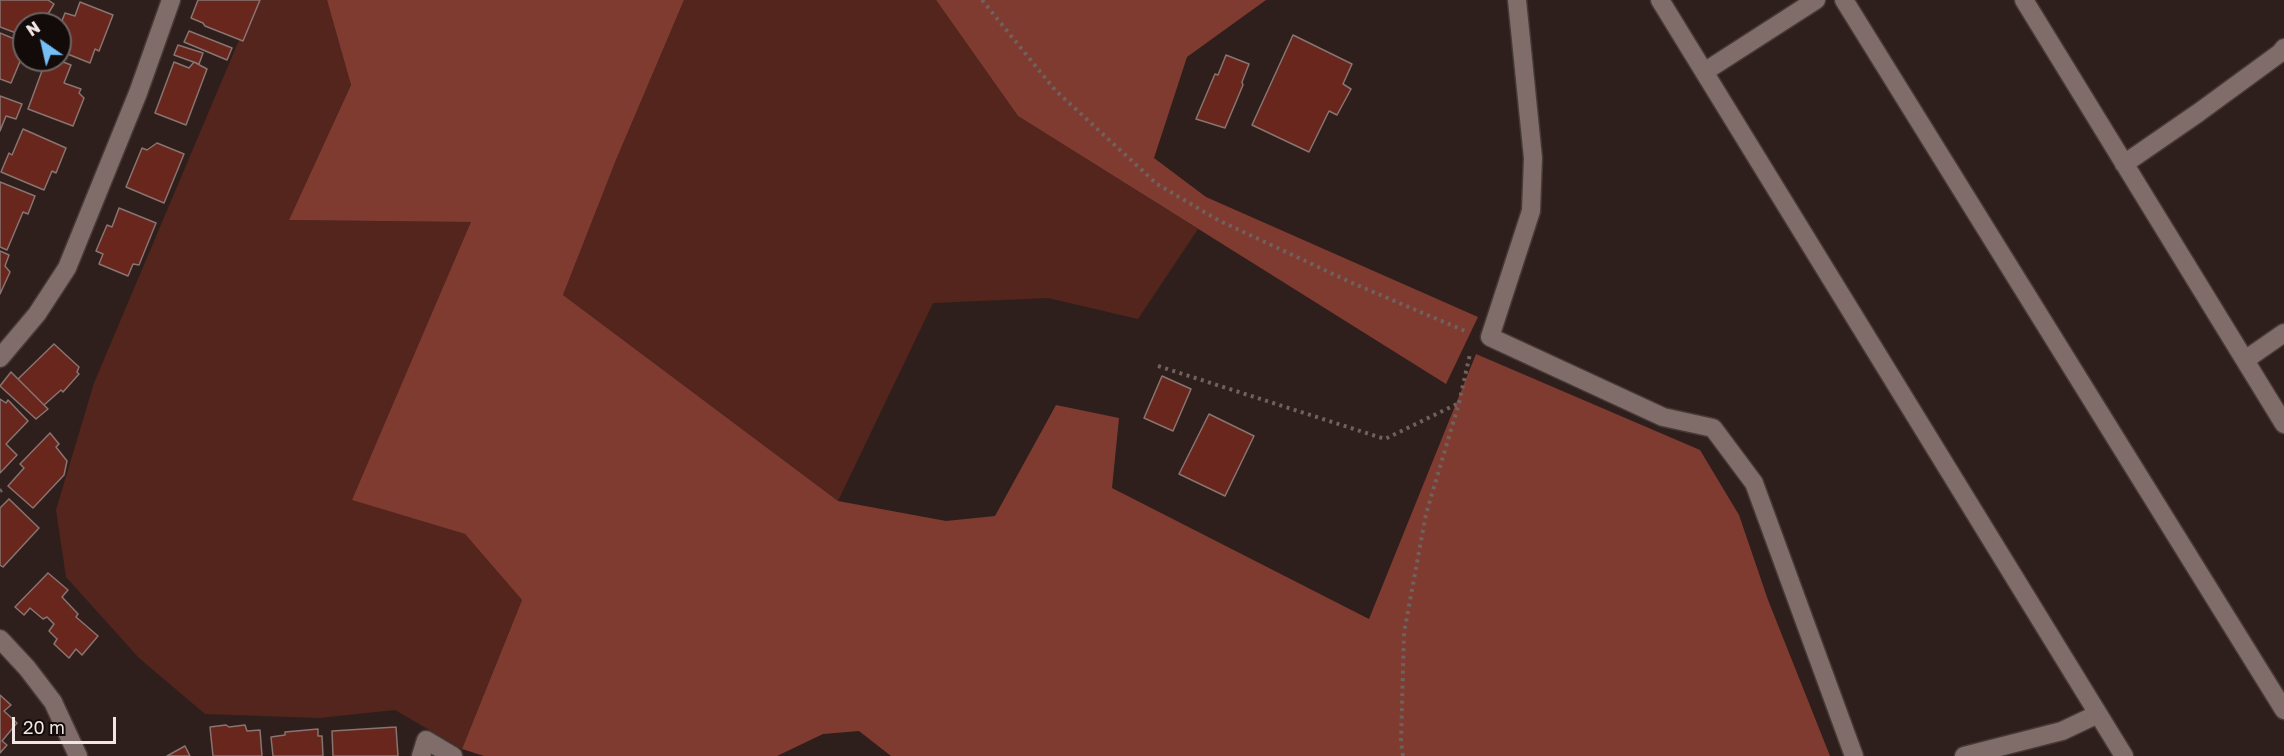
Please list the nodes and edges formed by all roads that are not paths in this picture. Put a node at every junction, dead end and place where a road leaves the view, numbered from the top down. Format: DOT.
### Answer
graph roads {
  1 [pos="171,0"];
  2 [pos="1517,0"];
  3 [pos="1660,0"];
  4 [pos="1816,0"];
  5 [pos="1844,0"];
  6 [pos="2031,3"];
  7 [pos="2284,48"];
  8 [pos="1704,72"];
  9 [pos="2124,164"];
  10 [pos="2284,333"];
  11 [pos="0,358"];
  12 [pos="2245,360"];
  13 [pos="2284,424"];
  14 [pos="0,639"];
  15 [pos="2284,710"];
  16 [pos="2098,714"];
  17 [pos="78,756"];
  18 [pos="422,756"];
  19 [pos="453,756"];
  20 [pos="1854,756"];
  21 [pos="1964,756"];
  22 [pos="2124,756"];
  1 -- 11 [label="street"];
  2 -- 20 [label="street"];
  3 -- 8 [label="street"];
  4 -- 8 [label="street"];
  5 -- 15 [label="street"];
  6 -- 9 [label="street"];
  7 -- 9 [label="street"];
  8 -- 16 [label="street"];
  9 -- 12 [label="street"];
  10 -- 12 [label="street"];
  12 -- 13 [label="street"];
  14 -- 17 [label="street"];
  16 -- 21 [label="street"];
  16 -- 22 [label="street"];
  18 -- 19 [label="street"];
}
